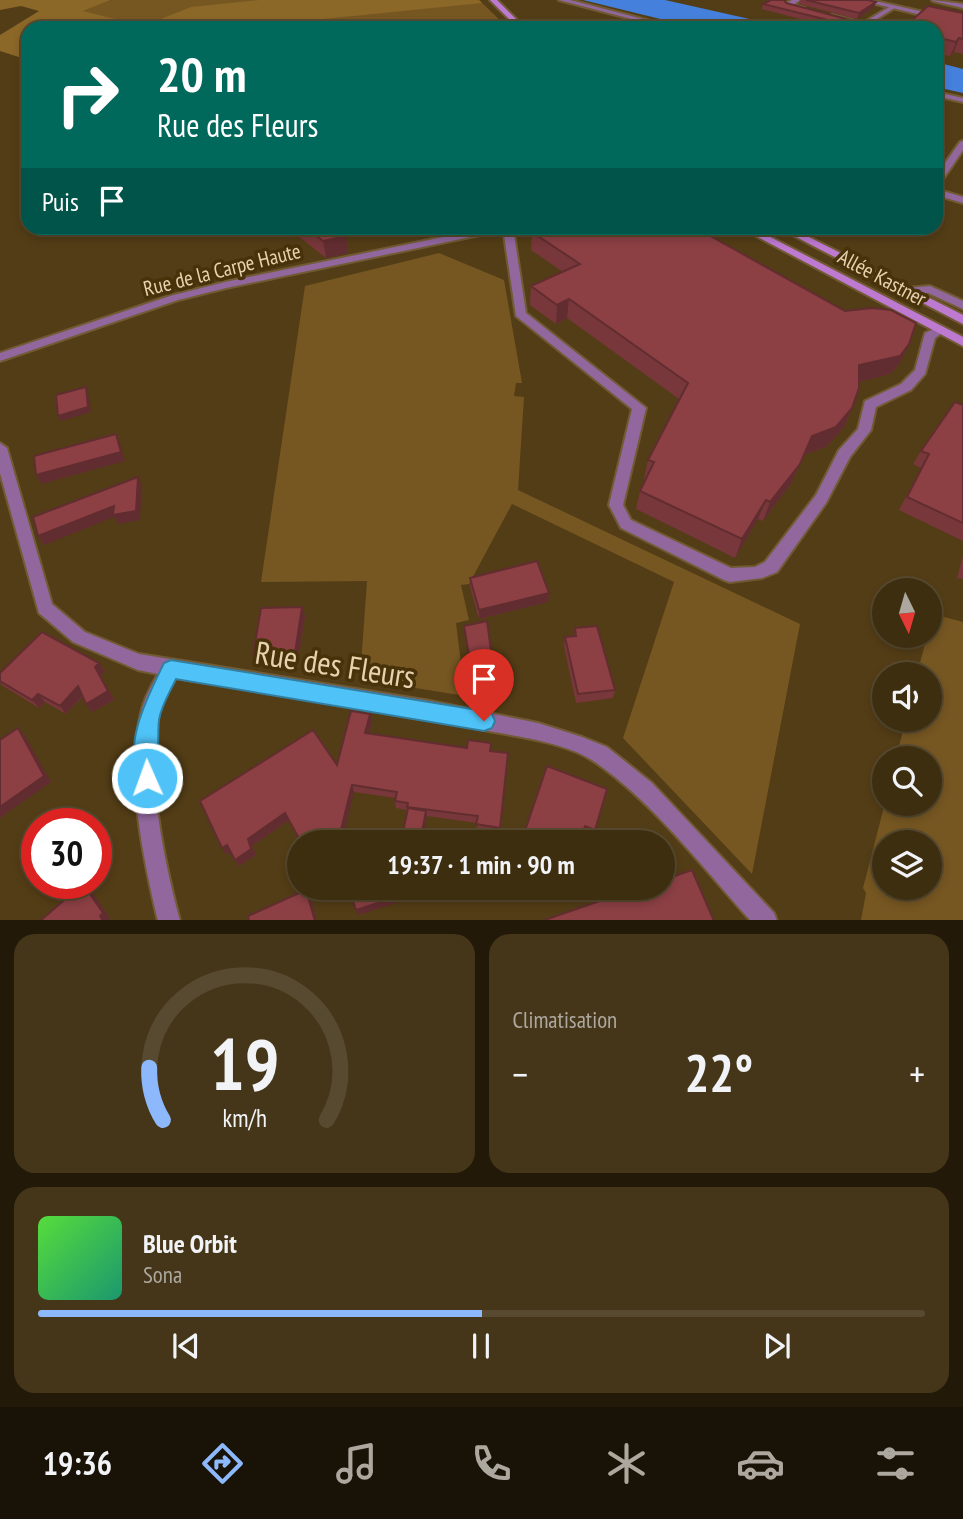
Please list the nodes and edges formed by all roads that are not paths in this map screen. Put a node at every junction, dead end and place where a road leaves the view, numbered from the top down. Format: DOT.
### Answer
graph roads {
  1 [pos="493,0"];
  2 [pos="562,0"];
  3 [pos="796,0"];
  4 [pos="862,0"];
  5 [pos="934,0"];
  6 [pos="963,6"];
  7 [pos="893,7"];
  8 [pos="813,12"];
  9 [pos="825,15"];
  10 [pos="515,21"];
  11 [pos="646,21"];
  12 [pos="851,21"];
  13 [pos="869,21"];
  14 [pos="963,23"];
  15 [pos="943,95"];
  16 [pos="963,100"];
  17 [pos="963,144"];
  18 [pos="943,173"];
  19 [pos="943,194"];
  20 [pos="963,201"];
  21 [pos="466,235"];
  22 [pos="509,235"];
  23 [pos="763,235"];
  24 [pos="798,235"];
  25 [pos="906,290"];
  26 [pos="963,306"];
  27 [pos="963,320"];
  28 [pos="940,330"];
  29 [pos="963,342"];
  30 [pos="0,356"];
  31 [pos="0,448"];
  32 [pos="171,669"];
  33 [pos="169,920"];
  34 [pos="766,920"];
  1 -- 10 [label="main road"];
  2 -- 11 [label="street"];
  3 -- 8 [label="street"];
  4 -- 7 [label="street"];
  5 -- 6 [label="street"];
  7 -- 13 [label="street"];
  7 -- 14 [label="street"];
  9 -- 12 [label="street"];
  15 -- 16 [label="street"];
  17 -- 18 [label="street"];
  19 -- 20 [label="street"];
  21 -- 30 [label="street, Rue de la Carpe Haute"];
  22 -- 28 [label="street"];
  23 -- 28 [label="main road, Allée Kastner"];
  24 -- 25 [label="main road, Allée Kastner"];
  25 -- 26 [label="street"];
  25 -- 27 [label="main road, Allée Kastner"];
  28 -- 29 [label="main road, Allée Kastner"];
  31 -- 32 [label="street, Rue des Fleurs"];
  32 -- 33 [label="street"];
  32 -- 34 [label="street, Rue des Fleurs"];
}
